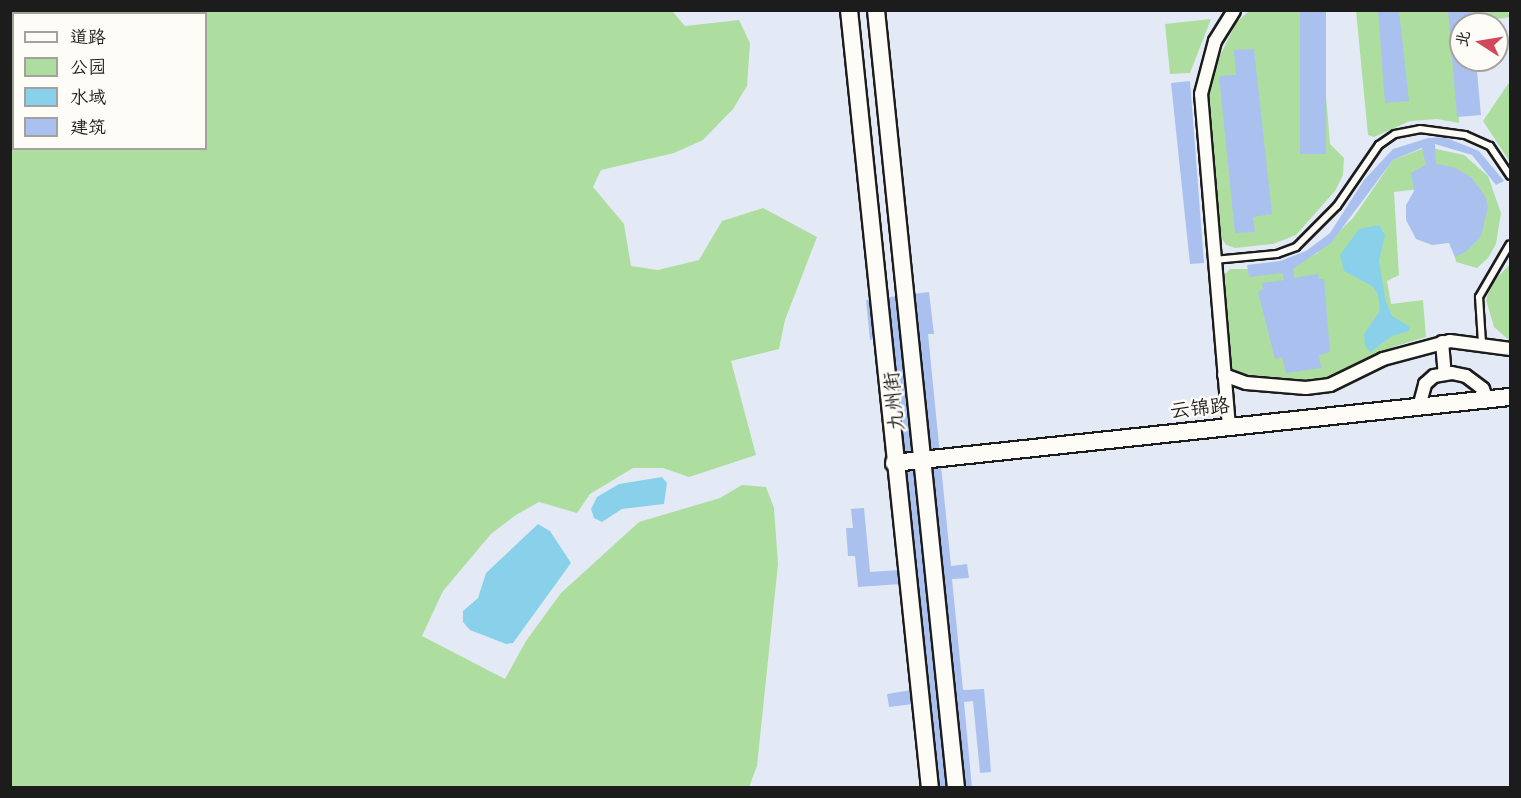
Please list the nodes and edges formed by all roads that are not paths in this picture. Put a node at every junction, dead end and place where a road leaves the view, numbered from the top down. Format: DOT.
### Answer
graph roads {
  1 [pos="849,10"];
  2 [pos="876,10"];
  3 [pos="1234,10"];
  4 [pos="1510,176"];
  5 [pos="1510,244"];
  6 [pos="1214,260"];
  7 [pos="1442,342"];
  8 [pos="1482,343"];
  9 [pos="1510,350"];
  10 [pos="1445,374"];
  11 [pos="1224,375"];
  12 [pos="1246,383"];
  13 [pos="1226,394"];
  14 [pos="1510,397"];
  15 [pos="1487,399"];
  16 [pos="1419,407"];
  17 [pos="1229,427"];
  18 [pos="922,460"];
  19 [pos="894,463"];
  20 [pos="930,788"];
  21 [pos="956,788"];
  1 -- 19 [label="main road, 九州街"];
  2 -- 18 [label="main road, 九州街"];
  3 -- 6 [label="street"];
  4 -- 6 [label="lane"];
  5 -- 8 [label="lane"];
  6 -- 11 [label="street"];
  7 -- 8 [label="street"];
  7 -- 10 [label="street"];
  7 -- 12 [label="street"];
  8 -- 9 [label="street"];
  10 -- 15 [label="street"];
  10 -- 16 [label="street"];
  11 -- 12 [label="street"];
  11 -- 13 [label="street"];
  12 -- 13 [label="street"];
  13 -- 17 [label="street"];
  14 -- 15 [label="main road, 云锦路"];
  15 -- 16 [label="main road, 云锦路"];
  16 -- 17 [label="main road, 云锦路"];
  17 -- 18 [label="main road, 云锦路"];
  18 -- 19 [label="main road, 云锦路"];
  18 -- 21 [label="main road, 九州街"];
  19 -- 20 [label="main road, 九州街"];
}
